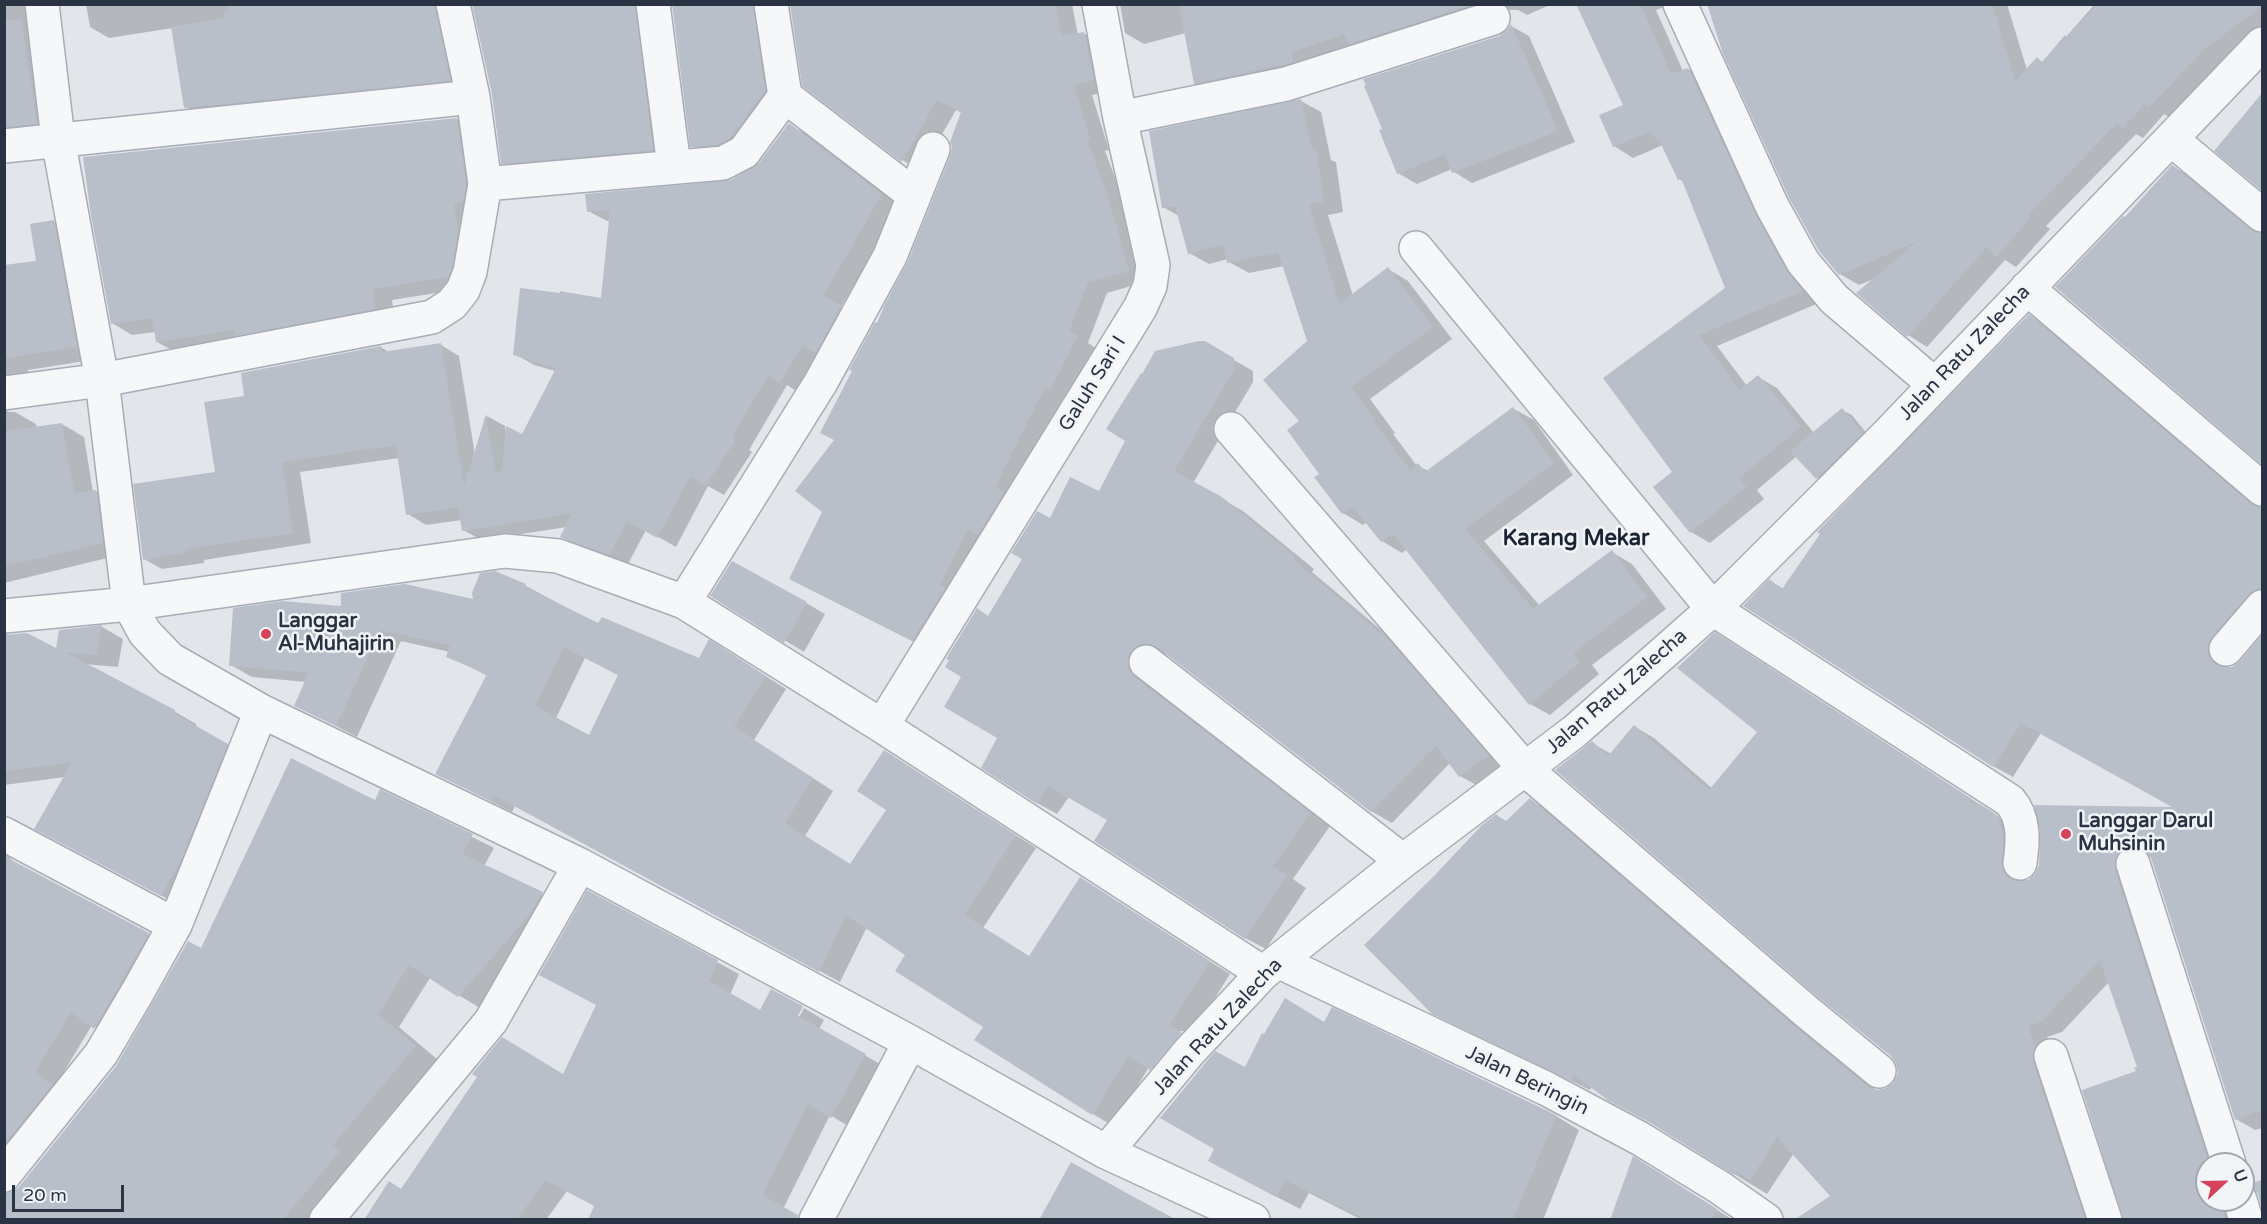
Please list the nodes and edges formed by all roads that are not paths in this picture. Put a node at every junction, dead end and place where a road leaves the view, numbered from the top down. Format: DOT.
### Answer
graph roads {
  1 [pos="42,4"];
  2 [pos="453,4"];
  3 [pos="653,4"];
  4 [pos="771,4"];
  5 [pos="1099,4"];
  6 [pos="1680,4"];
  7 [pos="1493,18"];
  8 [pos="2262,44"];
  9 [pos="785,96"];
  10 [pos="473,97"];
  11 [pos="1120,117"];
  12 [pos="58,139"];
  13 [pos="2171,139"];
  14 [pos="4,146"];
  15 [pos="933,149"];
  16 [pos="674,166"];
  17 [pos="485,184"];
  18 [pos="914,195"];
  19 [pos="2262,215"];
  20 [pos="1416,248"];
  21 [pos="2027,288"];
  22 [pos="102,380"];
  23 [pos="1935,385"];
  24 [pos="4,393"];
  25 [pos="1231,429"];
  26 [pos="2262,489"];
  27 [pos="684,602"];
  28 [pos="129,604"];
  29 [pos="2262,607"];
  30 [pos="1713,609"];
  31 [pos="4,616"];
  32 [pos="2226,649"];
  33 [pos="1146,662"];
  34 [pos="261,711"];
  35 [pos="882,726"];
  36 [pos="1525,769"];
  37 [pos="4,834"];
  38 [pos="1403,861"];
  39 [pos="2020,863"];
  40 [pos="2133,864"];
  41 [pos="580,865"];
  42 [pos="175,925"];
  43 [pos="1279,968"];
  44 [pos="910,1042"];
  45 [pos="2050,1056"];
  46 [pos="1878,1071"];
  47 [pos="1106,1152"];
  48 [pos="2225,1152"];
  49 [pos="4,1175"];
  50 [pos="326,1220"];
  51 [pos="816,1220"];
  52 [pos="1253,1220"];
  53 [pos="1766,1220"];
  54 [pos="2105,1220"];
  1 -- 12 [label="street"];
  2 -- 10 [label="street"];
  3 -- 16 [label="street"];
  4 -- 9 [label="street"];
  5 -- 11 [label="street, Galuh Sari I"];
  6 -- 23 [label="street"];
  7 -- 11 [label="street"];
  8 -- 13 [label="street, Jalan Ratu Zalecha"];
  9 -- 16 [label="street"];
  9 -- 18 [label="street"];
  10 -- 12 [label="street"];
  10 -- 17 [label="street"];
  11 -- 35 [label="street, Galuh Sari I"];
  12 -- 14 [label="street"];
  12 -- 22 [label="street"];
  13 -- 19 [label="street"];
  13 -- 21 [label="street, Jalan Ratu Zalecha"];
  15 -- 18 [label="street"];
  16 -- 17 [label="street"];
  17 -- 22 [label="street"];
  18 -- 27 [label="street"];
  20 -- 30 [label="street"];
  21 -- 23 [label="street, Jalan Ratu Zalecha"];
  21 -- 26 [label="street"];
  22 -- 24 [label="street"];
  22 -- 28 [label="street"];
  23 -- 30 [label="street, Jalan Ratu Zalecha"];
  25 -- 36 [label="street"];
  27 -- 28 [label="street, Jalan Beringin"];
  27 -- 35 [label="street, Jalan Beringin"];
  28 -- 31 [label="street, Jalan Beringin"];
  28 -- 34 [label="street"];
  29 -- 32 [label="street"];
  30 -- 36 [label="street, Jalan Ratu Zalecha"];
  30 -- 39 [label="street"];
  33 -- 38 [label="street"];
  34 -- 41 [label="street"];
  34 -- 42 [label="street"];
  35 -- 43 [label="street, Jalan Beringin"];
  36 -- 38 [label="street, Jalan Ratu Zalecha"];
  36 -- 46 [label="street"];
  37 -- 42 [label="street"];
  38 -- 43 [label="street, Jalan Ratu Zalecha"];
  40 -- 48 [label="street"];
  41 -- 44 [label="street"];
  41 -- 50 [label="street"];
  42 -- 49 [label="street"];
  43 -- 47 [label="street, Jalan Ratu Zalecha"];
  43 -- 53 [label="street, Jalan Beringin"];
  44 -- 47 [label="street"];
  44 -- 51 [label="street"];
  45 -- 54 [label="street"];
  47 -- 52 [label="street"];
}
